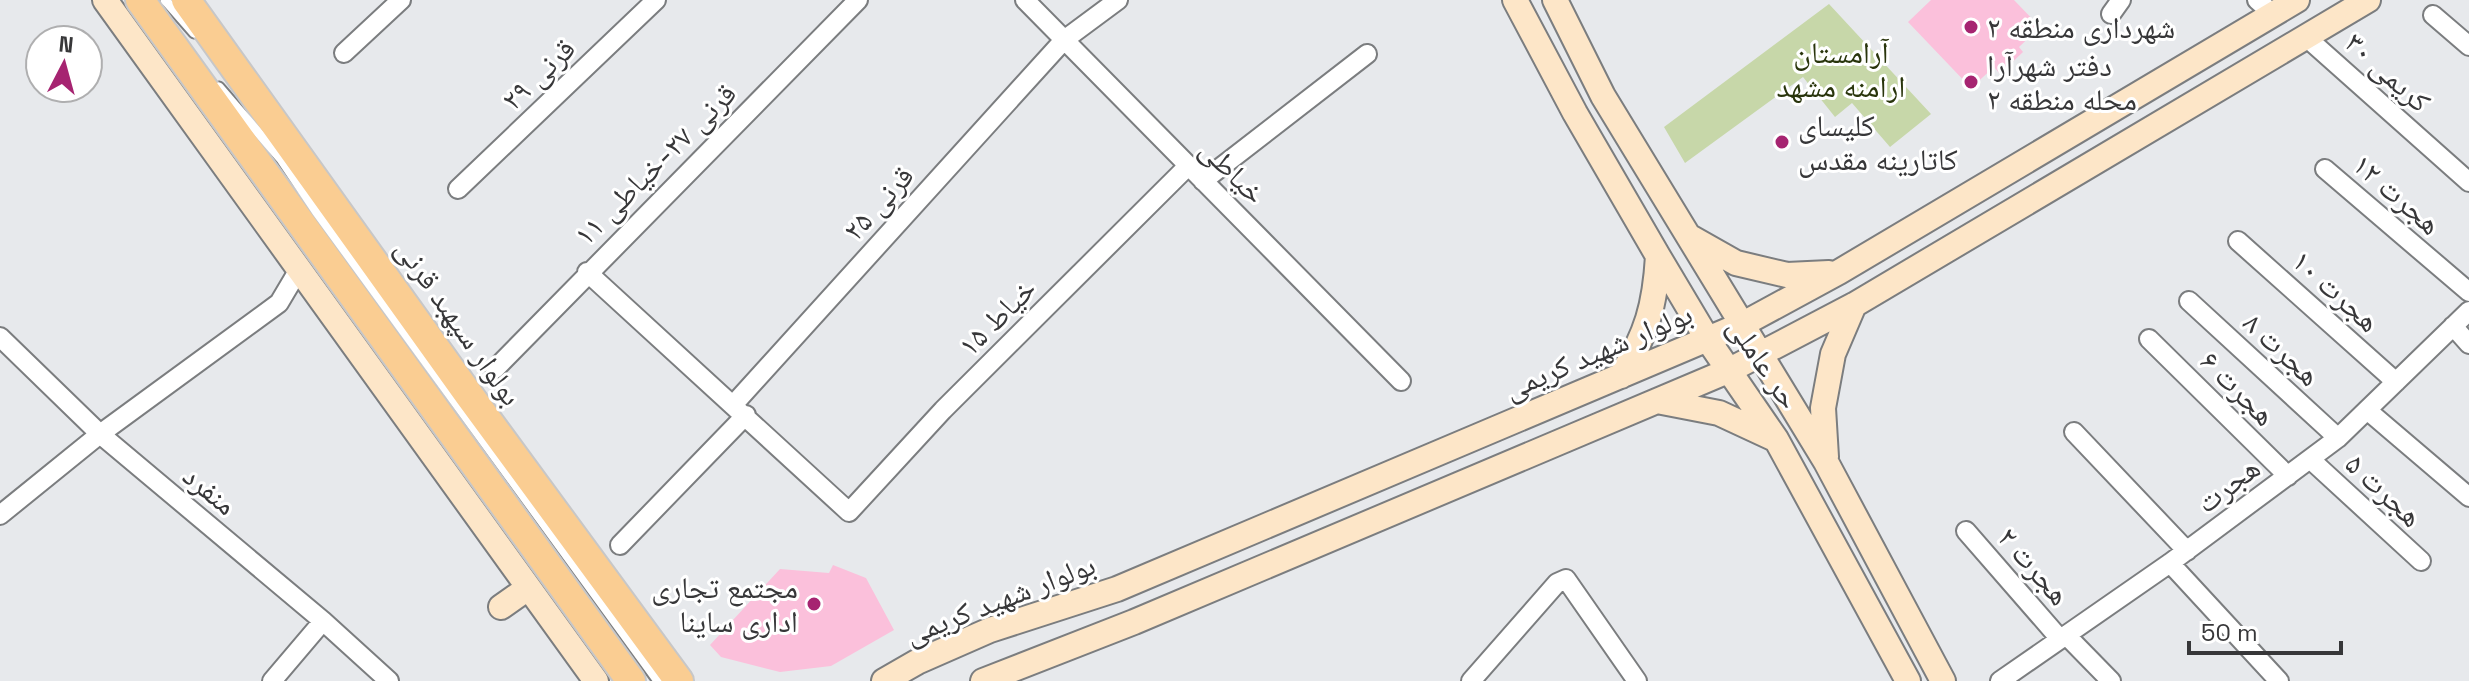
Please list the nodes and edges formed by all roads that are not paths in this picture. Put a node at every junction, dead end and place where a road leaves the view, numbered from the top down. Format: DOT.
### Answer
graph roads {
  1 [pos="105,0"];
  2 [pos="142,0"];
  3 [pos="165,0"];
  4 [pos="186,0"];
  5 [pos="401,0"];
  6 [pos="656,0"];
  7 [pos="858,0"];
  8 [pos="1025,0"];
  9 [pos="1118,0"];
  10 [pos="1515,0"];
  11 [pos="1555,0"];
  12 [pos="2297,0"];
  13 [pos="2368,0"];
  14 [pos="2265,7"];
  15 [pos="2433,15"];
  16 [pos="2306,37"];
  17 [pos="1064,40"];
  18 [pos="2469,46"];
  19 [pos="344,53"];
  20 [pos="1367,54"];
  21 [pos="203,68"];
  22 [pos="212,80"];
  23 [pos="258,98"];
  24 [pos="1188,166"];
  25 [pos="2325,169"];
  26 [pos="1203,181"];
  27 [pos="2469,182"];
  28 [pos="458,189"];
  29 [pos="1689,237"];
  30 [pos="2238,241"];
  31 [pos="1658,256"];
  32 [pos="298,271"];
  33 [pos="587,272"];
  34 [pos="1839,272"];
  35 [pos="2469,292"];
  36 [pos="2189,301"];
  37 [pos="1854,305"];
  38 [pos="2469,311"];
  39 [pos="1743,324"];
  40 [pos="2453,326"];
  41 [pos="0,337"];
  42 [pos="2149,339"];
  43 [pos="1708,340"];
  44 [pos="2469,344"];
  45 [pos="1761,354"];
  46 [pos="495,369"];
  47 [pos="1730,370"];
  48 [pos="1621,376"];
  49 [pos="1401,381"];
  50 [pos="2396,382"];
  51 [pos="1657,401"];
  52 [pos="740,409"];
  53 [pos="2367,410"];
  54 [pos="434,432"];
  55 [pos="2074,432"];
  56 [pos="100,434"];
  57 [pos="2338,438"];
  58 [pos="1776,439"];
  59 [pos="2310,459"];
  60 [pos="1826,462"];
  61 [pos="2288,476"];
  62 [pos="2469,497"];
  63 [pos="0,515"];
  64 [pos="1966,531"];
  65 [pos="620,545"];
  66 [pos="2187,551"];
  67 [pos="2421,561"];
  68 [pos="2170,563"];
  69 [pos="528,588"];
  70 [pos="501,607"];
  71 [pos="323,621"];
  72 [pos="2063,637"];
  73 [pos="272,681"];
  74 [pos="389,681"];
  75 [pos="596,681"];
  76 [pos="631,681"];
  77 [pos="658,681"];
  78 [pos="679,681"];
  79 [pos="884,681"];
  80 [pos="983,681"];
  81 [pos="1471,681"];
  82 [pos="1637,681"];
  83 [pos="1908,681"];
  84 [pos="1943,681"];
  85 [pos="2000,681"];
  86 [pos="2111,681"];
  87 [pos="2279,681"];
  1 -- 32 [label="main road"];
  2 -- 21 [label="lane"];
  2 -- 54 [label="main road"];
  3 -- 23 [label="lane"];
  4 -- 23 [label="main road, بولوار سپهبد قرنی"];
  5 -- 19 [label="street"];
  6 -- 28 [label="street, قرنی ۲۹"];
  7 -- 33 [label="street, قرنی ۲۷-خیاطی ۱۱"];
  8 -- 17 [label="street, خیاطی"];
  9 -- 17 [label="street, قرنی ۲۵"];
  10 -- 31 [label="main road, حر عاملی"];
  11 -- 29 [label="main road, حر عاملی"];
  12 -- 14 [label="main road, بولوار شهید کریمی"];
  13 -- 16 [label="main road"];
  14 -- 34 [label="main road, بولوار شهید کریمی"];
  15 -- 18 [label="street"];
  16 -- 27 [label="street, کریمی ۳۰"];
  16 -- 37 [label="main road"];
  17 -- 24 [label="street, خیاطی"];
  17 -- 52 [label="street, قرنی ۲۵"];
  20 -- 26 [label="street"];
  22 -- 77 [label="lane"];
  23 -- 78 [label="main road, بولوار سپهبد قرنی"];
  24 -- 26 [label="street, خیاطی"];
  24 -- 52 [label="street, خیاط ۱۵"];
  25 -- 35 [label="street, هجرت ۱۲"];
  26 -- 49 [label="street, خیاطی"];
  29 -- 34 [label="main road"];
  29 -- 39 [label="main road, حر عاملی"];
  30 -- 50 [label="street, هجرت ۱۰"];
  31 -- 43 [label="main road, حر عاملی"];
  31 -- 48 [label="main road"];
  32 -- 54 [label="main road"];
  32 -- 56 [label="street"];
  33 -- 46 [label="street, قرنی ۲۷-خیاطی ۱۱"];
  33 -- 52 [label="street"];
  34 -- 39 [label="main road, بولوار شهید کریمی"];
  36 -- 57 [label="street, هجرت ۸"];
  37 -- 45 [label="main road"];
  37 -- 60 [label="main road"];
  38 -- 40 [label="street, هجرت"];
  39 -- 43 [label="main road, بولوار شهید کریمی"];
  39 -- 45 [label="main road, حر عاملی"];
  40 -- 44 [label="street"];
  40 -- 50 [label="street, هجرت"];
  41 -- 56 [label="street, منفرد"];
  42 -- 61 [label="street, هجرت ۶"];
  43 -- 47 [label="main road, حر عاملی"];
  43 -- 48 [label="main road, بولوار شهید کریمی"];
  45 -- 47 [label="main road"];
  45 -- 60 [label="main road, حر عاملی"];
  47 -- 51 [label="main road"];
  47 -- 58 [label="main road, حر عاملی"];
  48 -- 79 [label="main road, بولوار شهید کریمی"];
  50 -- 53 [label="street, هجرت"];
  51 -- 58 [label="main road"];
  51 -- 80 [label="main road"];
  52 -- 65 [label="street, قرنی ۲۵"];
  53 -- 57 [label="street, هجرت"];
  53 -- 62 [label="street"];
  54 -- 69 [label="main road"];
  54 -- 76 [label="main road"];
  55 -- 66 [label="street"];
  56 -- 63 [label="street"];
  56 -- 71 [label="street, منفرد"];
  57 -- 59 [label="street, هجرت"];
  58 -- 83 [label="main road, حر عاملی"];
  59 -- 61 [label="street, هجرت"];
  59 -- 67 [label="street, هجرت ۵"];
  60 -- 84 [label="main road, حر عاملی"];
  61 -- 66 [label="street, هجرت"];
  64 -- 72 [label="street, هجرت ۲"];
  66 -- 68 [label="street, هجرت"];
  68 -- 72 [label="street, هجرت"];
  68 -- 87 [label="street"];
  69 -- 70 [label="main road"];
  69 -- 75 [label="main road"];
  71 -- 73 [label="street"];
  71 -- 74 [label="street, منفرد"];
  72 -- 85 [label="street, هجرت"];
  72 -- 86 [label="street, هجرت ۲"];
  81 -- 82 [label="street"];
}
